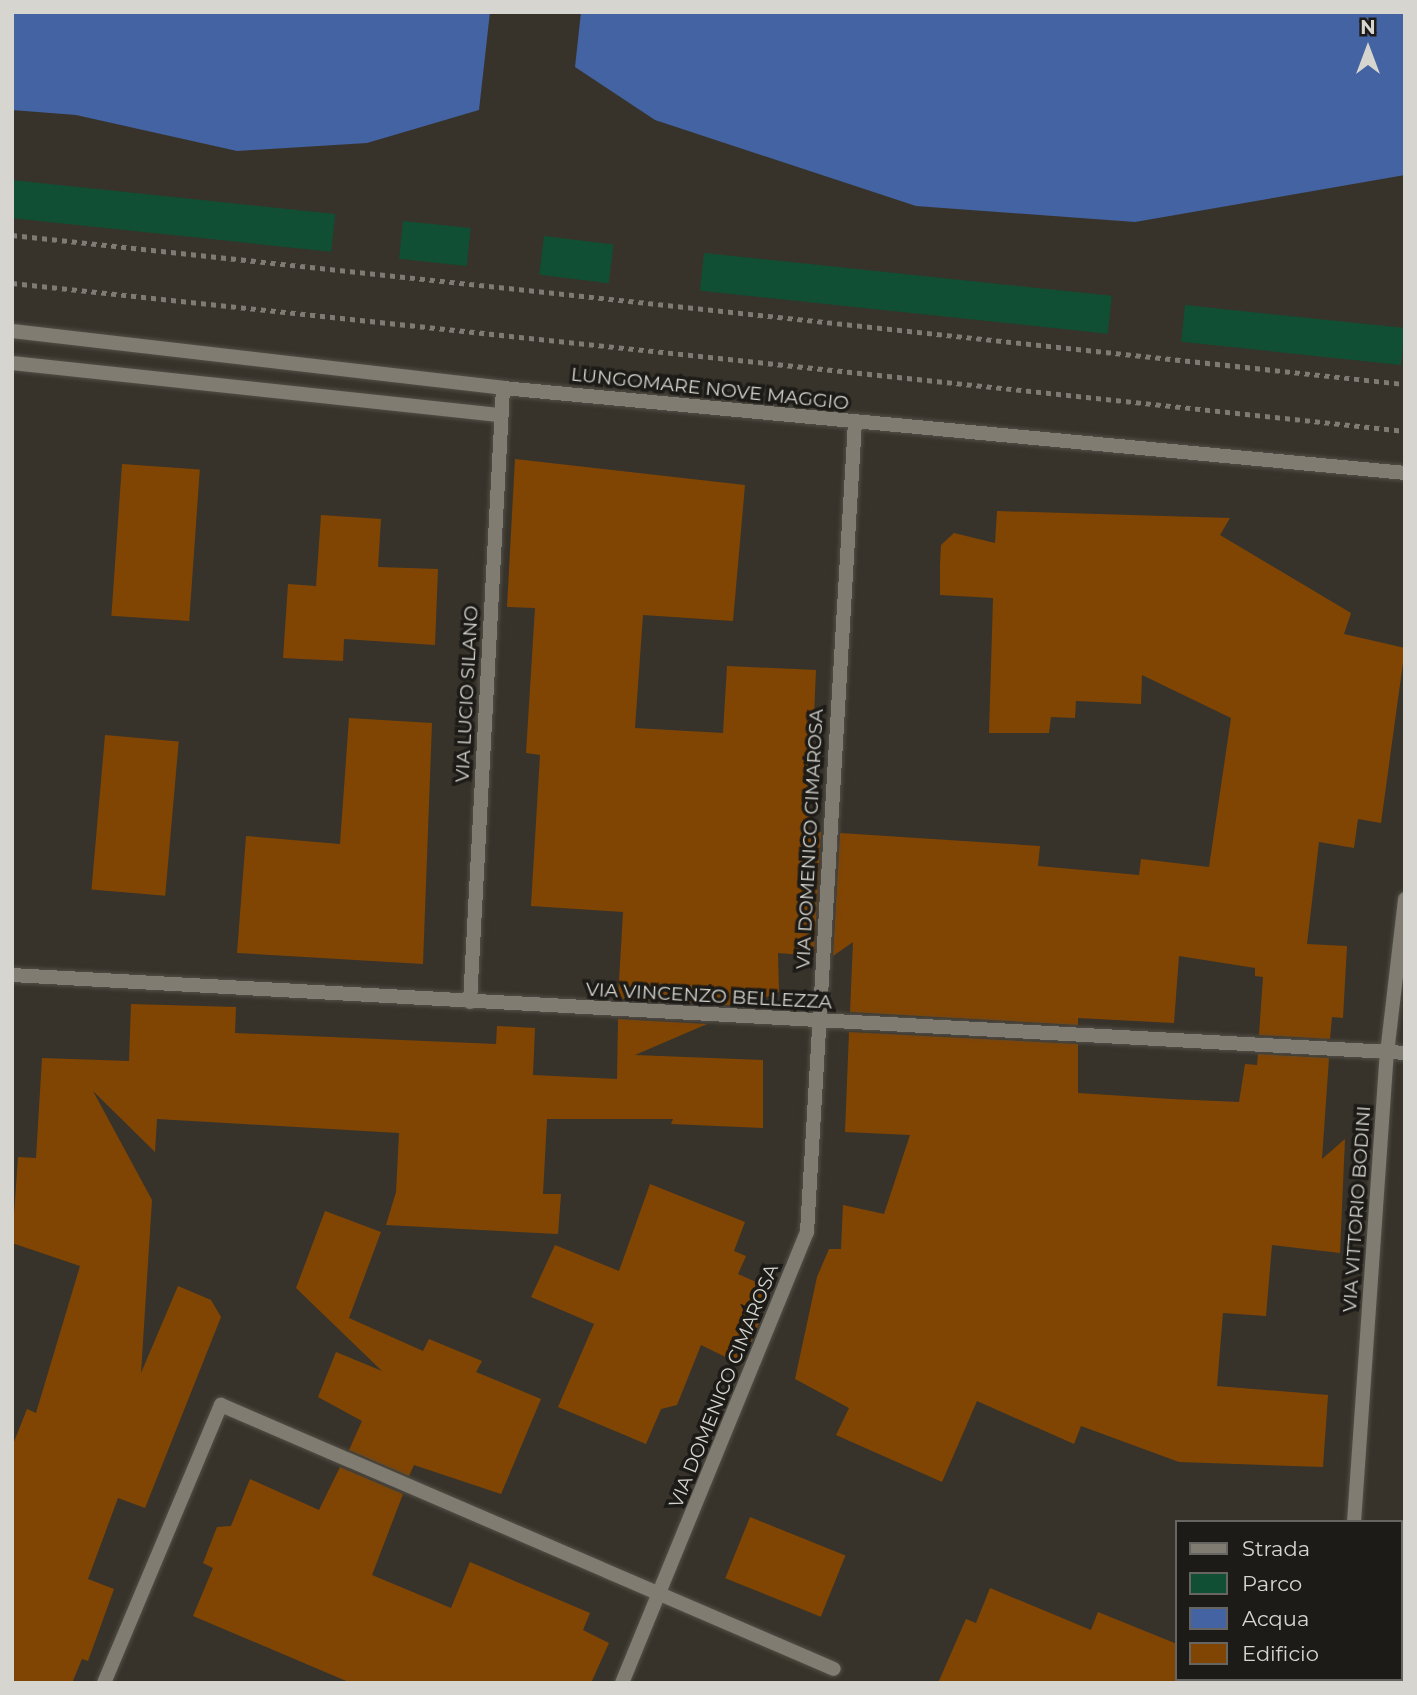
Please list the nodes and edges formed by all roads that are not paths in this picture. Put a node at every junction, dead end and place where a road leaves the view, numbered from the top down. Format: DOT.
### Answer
graph roads {
  1 [pos="12,331"];
  2 [pos="12,363"];
  3 [pos="503,388"];
  4 [pos="501,415"];
  5 [pos="855,422"];
  6 [pos="1405,474"];
  7 [pos="1405,899"];
  8 [pos="12,975"];
  9 [pos="470,1002"];
  10 [pos="819,1021"];
  11 [pos="1387,1053"];
  12 [pos="1405,1054"];
  13 [pos="1354,1520"];
  14 [pos="660,1592"];
  15 [pos="834,1669"];
  16 [pos="104,1683"];
  17 [pos="622,1683"];
  1 -- 3 [label="street, LUNGOMARE NOVE MAGGIO"];
  2 -- 4 [label="street"];
  3 -- 4 [label="street, VIA LUCIO SILANO"];
  3 -- 5 [label="street, LUNGOMARE NOVE MAGGIO"];
  4 -- 9 [label="street, VIA LUCIO SILANO"];
  5 -- 6 [label="street, LUNGOMARE NOVE MAGGIO"];
  5 -- 10 [label="street, VIA DOMENICO CIMAROSA"];
  7 -- 11 [label="street, VIA VITTORIO BODINI"];
  8 -- 9 [label="street, VIA VINCENZO BELLEZZA"];
  9 -- 10 [label="street, VIA VINCENZO BELLEZZA"];
  10 -- 11 [label="street, VIA VINCENZO BELLEZZA"];
  10 -- 14 [label="street, VIA DOMENICO CIMAROSA"];
  11 -- 12 [label="street, VIA VINCENZO BELLEZZA"];
  11 -- 13 [label="street, VIA VITTORIO BODINI"];
  14 -- 15 [label="street"];
  14 -- 16 [label="street"];
  14 -- 17 [label="street, VIA DOMENICO CIMAROSA"];
}
